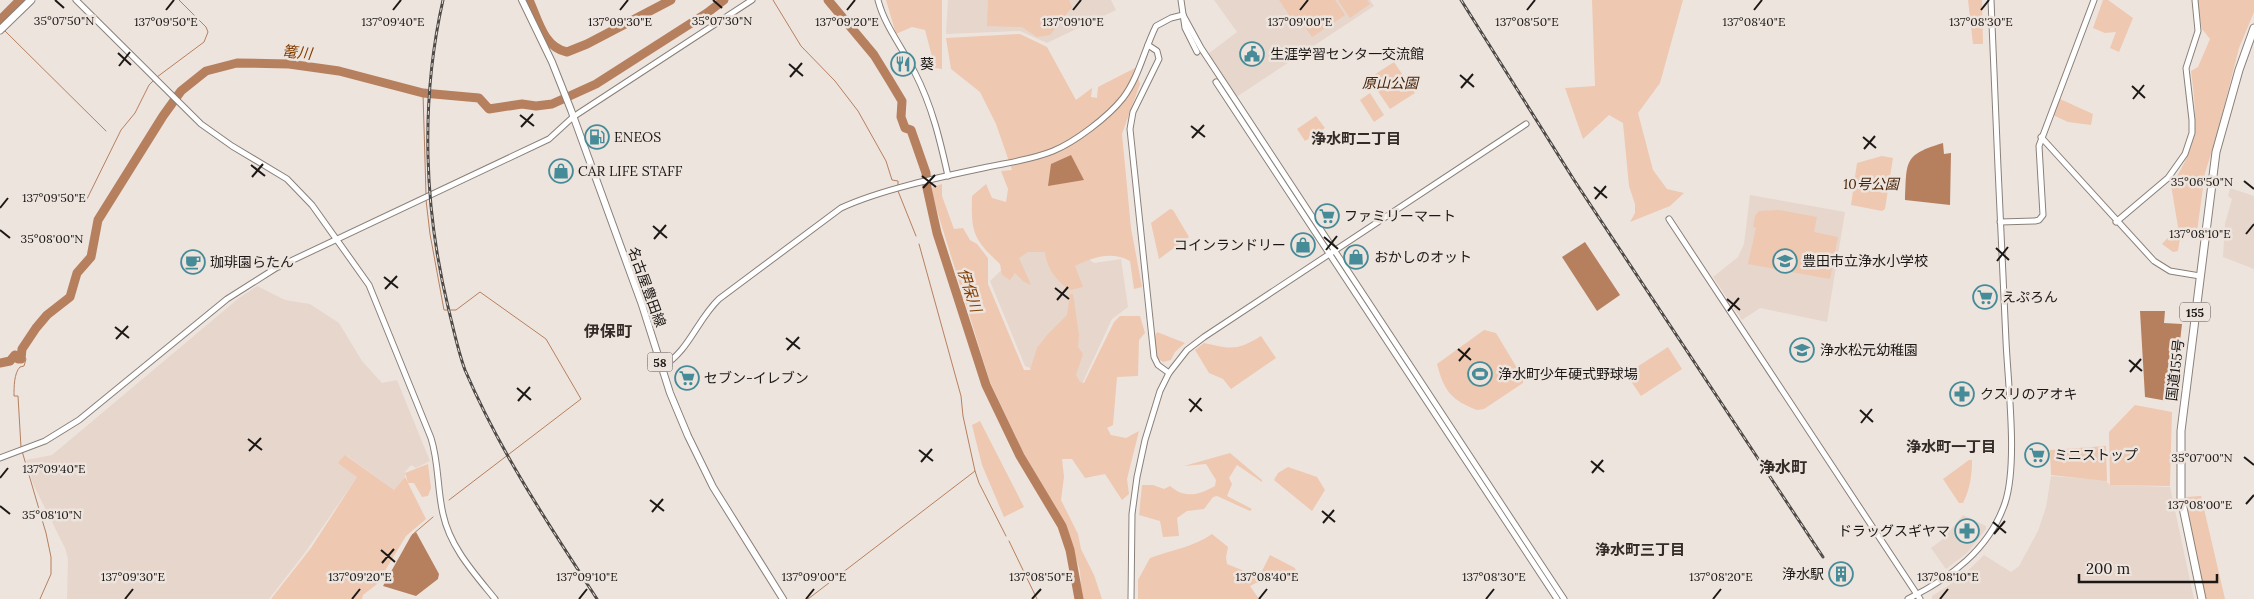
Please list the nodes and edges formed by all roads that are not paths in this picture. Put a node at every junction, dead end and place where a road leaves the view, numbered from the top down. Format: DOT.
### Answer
graph roads {
  1 [pos="31,0"];
  2 [pos="76,0"];
  3 [pos="522,0"];
  4 [pos="752,0"];
  5 [pos="878,0"];
  6 [pos="1182,0"];
  7 [pos="1991,0"];
  8 [pos="2094,0"];
  9 [pos="2196,0"];
  10 [pos="1183,15"];
  11 [pos="2,28"];
  12 [pos="2254,28"];
  13 [pos="1148,45"];
  14 [pos="1197,52"];
  15 [pos="1216,82"];
  16 [pos="573,117"];
  17 [pos="1526,124"];
  18 [pos="2042,137"];
  19 [pos="948,176"];
  20 [pos="1669,219"];
  21 [pos="2000,222"];
  22 [pos="2116,222"];
  23 [pos="336,239"];
  24 [pos="1335,250"];
  25 [pos="1329,254"];
  26 [pos="2200,276"];
  27 [pos="662,367"];
  28 [pos="1169,373"];
  29 [pos="0,458"];
  30 [pos="1917,598"];
  31 [pos="494,599"];
  32 [pos="783,599"];
  33 [pos="1131,599"];
  34 [pos="1557,599"];
  35 [pos="1564,599"];
  36 [pos="1908,599"];
  37 [pos="2202,599"];
  1 -- 11 [label="highway"];
  2 -- 23 [label="street"];
  3 -- 16 [label="main road, 名古屋豊田線 / 58"];
  4 -- 16 [label="street"];
  5 -- 19 [label="street"];
  6 -- 10 [label="street"];
  7 -- 21 [label="street"];
  8 -- 18 [label="street"];
  9 -- 22 [label="street"];
  10 -- 13 [label="street"];
  10 -- 14 [label="street"];
  10 -- 24 [label="street"];
  12 -- 26 [label="highway, 国道155号 / 155"];
  13 -- 19 [label="street"];
  13 -- 28 [label="street"];
  15 -- 25 [label="street"];
  16 -- 23 [label="street"];
  16 -- 27 [label="main road, 名古屋豊田線 / 58"];
  17 -- 24 [label="street"];
  18 -- 21 [label="street"];
  18 -- 22 [label="street"];
  19 -- 27 [label="street"];
  20 -- 30 [label="street"];
  21 -- 30 [label="street"];
  22 -- 26 [label="street"];
  23 -- 29 [label="street"];
  23 -- 31 [label="street"];
  24 -- 25 [label="street"];
  24 -- 35 [label="street"];
  25 -- 28 [label="street"];
  25 -- 34 [label="street"];
  26 -- 37 [label="highway, 国道155号 / 155"];
  27 -- 32 [label="main road, 名古屋豊田線 / 58"];
  28 -- 33 [label="street"];
  30 -- 36 [label="street"];
}
